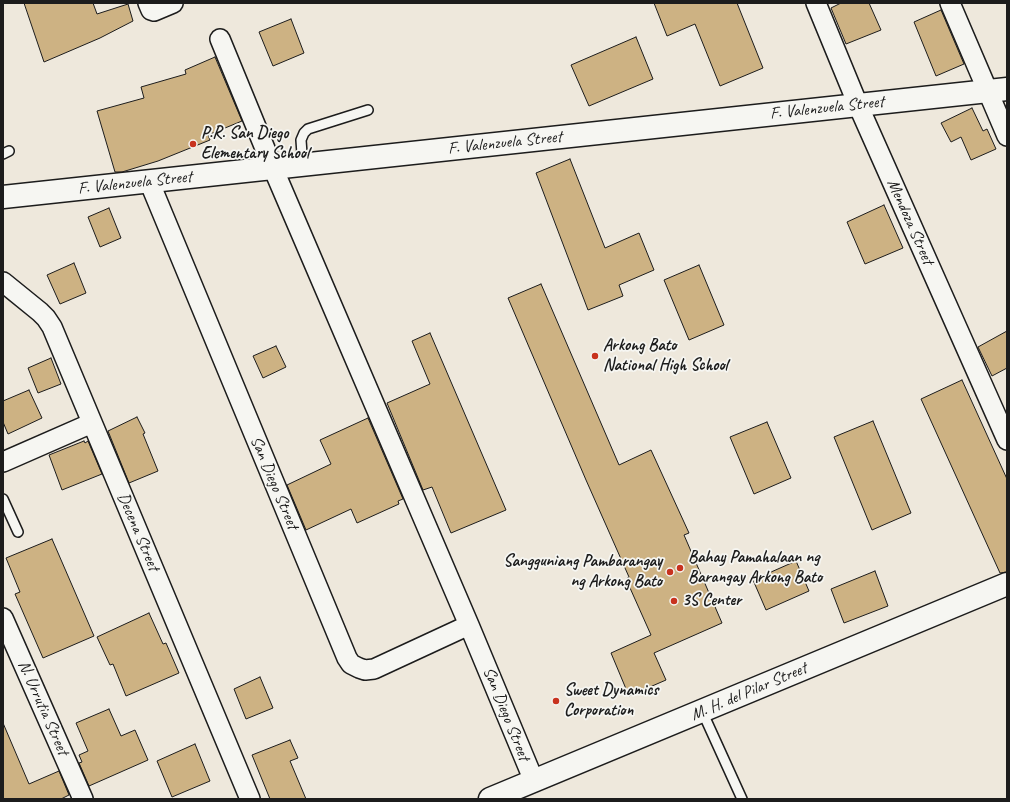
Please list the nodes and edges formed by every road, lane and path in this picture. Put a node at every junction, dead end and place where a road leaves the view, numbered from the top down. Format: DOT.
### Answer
graph roads {
  1 [pos="148,3"];
  2 [pos="173,3"];
  3 [pos="816,3"];
  4 [pos="950,3"];
  5 [pos="220,39"];
  6 [pos="998,90"];
  7 [pos="858,105"];
  8 [pos="368,110"];
  9 [pos="1007,136"];
  10 [pos="301,165"];
  11 [pos="273,168"];
  12 [pos="149,182"];
  13 [pos="3,197"];
  14 [pos="3,282"];
  15 [pos="92,423"];
  16 [pos="1007,440"];
  17 [pos="3,462"];
  18 [pos="3,499"];
  19 [pos="18,532"];
  20 [pos="1007,584"];
  21 [pos="3,618"];
  22 [pos="469,625"];
  23 [pos="702,711"];
  24 [pos="534,781"];
  25 [pos="83,799"];
  26 [pos="250,799"];
  27 [pos="490,799"];
  28 [pos="742,799"];
  1 -- 2 [label="street"];
  3 -- 7 [label="street, Mendoza Street"];
  4 -- 6 [label="street"];
  5 -- 11 [label="street, San Diego Street"];
  6 -- 7 [label="street, F. Valenzuela Street"];
  6 -- 9 [label="street"];
  7 -- 10 [label="street, F. Valenzuela Street"];
  7 -- 16 [label="street, Mendoza Street"];
  8 -- 10 [label="lane"];
  10 -- 11 [label="street, F. Valenzuela Street"];
  11 -- 12 [label="street, F. Valenzuela Street"];
  11 -- 22 [label="street, San Diego Street"];
  12 -- 13 [label="street, F. Valenzuela Street"];
  12 -- 22 [label="street, San Diego Street"];
  14 -- 15 [label="street, Decena Street"];
  15 -- 17 [label="street"];
  15 -- 26 [label="street, Decena Street"];
  18 -- 19 [label="lane"];
  20 -- 23 [label="street, M. H. del Pilar Street"];
  21 -- 25 [label="street, N. Urrutia Street"];
  22 -- 24 [label="street, San Diego Street"];
  23 -- 24 [label="street, M. H. del Pilar Street"];
  23 -- 28 [label="lane"];
  24 -- 27 [label="street, M. H. del Pilar Street"];
}
